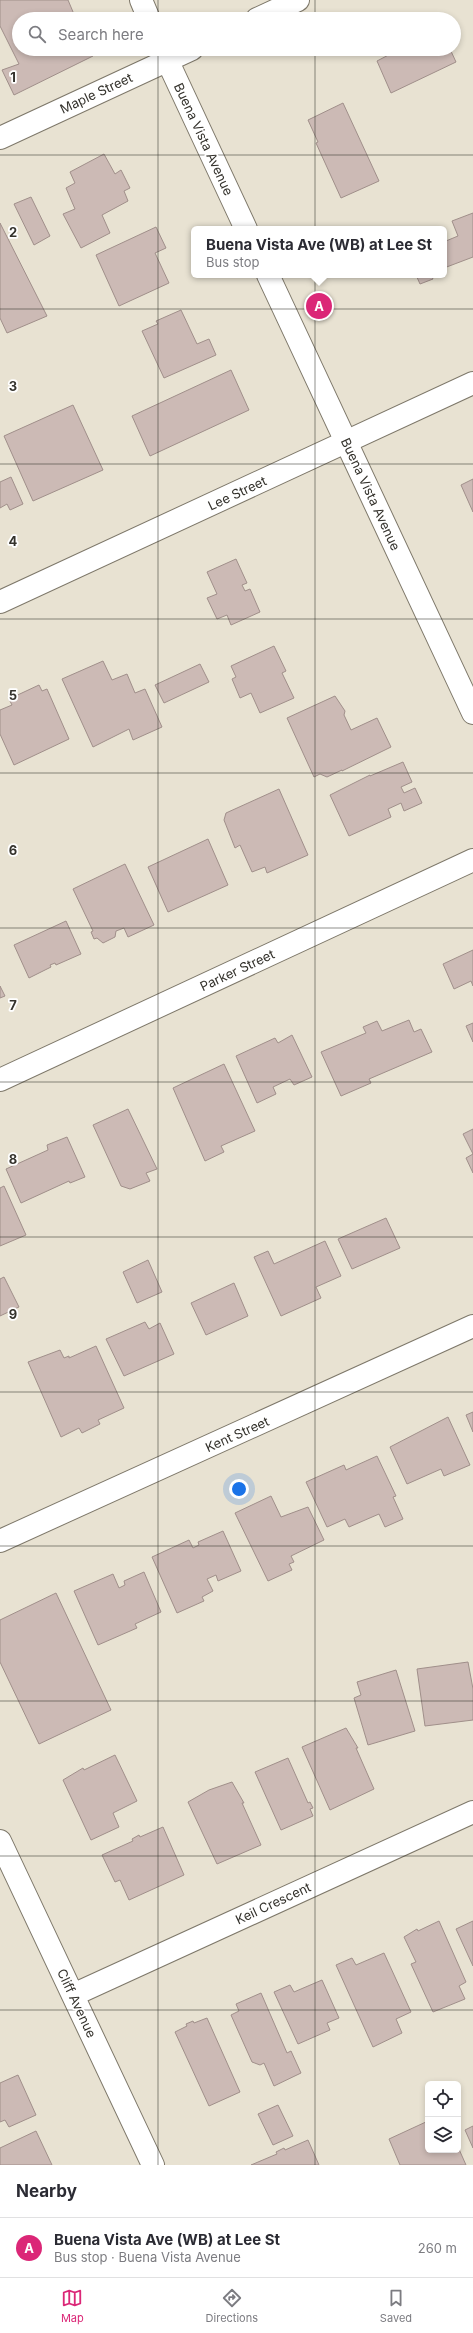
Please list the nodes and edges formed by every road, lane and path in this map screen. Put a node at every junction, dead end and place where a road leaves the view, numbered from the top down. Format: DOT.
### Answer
graph roads {
  1 [pos="141,0"];
  2 [pos="298,0"];
  3 [pos="146,12"];
  4 [pos="272,12"];
  5 [pos="162,56"];
  6 [pos="164,56"];
  7 [pos="0,138"];
  8 [pos="245,226"];
  9 [pos="269,278"];
  10 [pos="473,383"];
  11 [pos="348,442"];
  12 [pos="0,602"];
  13 [pos="473,713"];
  14 [pos="473,860"];
  15 [pos="0,1080"];
  16 [pos="473,1326"];
  17 [pos="0,1542"];
  18 [pos="473,1812"];
  19 [pos="0,1841"];
  20 [pos="73,1995"];
  21 [pos="153,2165"];
  1 -- 3 [label="street"];
  2 -- 4 [label="street"];
  5 -- 7 [label="street, Maple Street"];
  6 -- 8 [label="street, Buena Vista Avenue"];
  9 -- 11 [label="street, Buena Vista Avenue"];
  10 -- 11 [label="street, Lee Street"];
  11 -- 12 [label="street, Lee Street"];
  11 -- 13 [label="street, Buena Vista Avenue"];
  14 -- 15 [label="street, Parker Street"];
  16 -- 17 [label="street, Kent Street"];
  18 -- 20 [label="street, Keil Crescent"];
  19 -- 20 [label="street, Cliff Avenue"];
  20 -- 21 [label="street, Cliff Avenue"];
}
